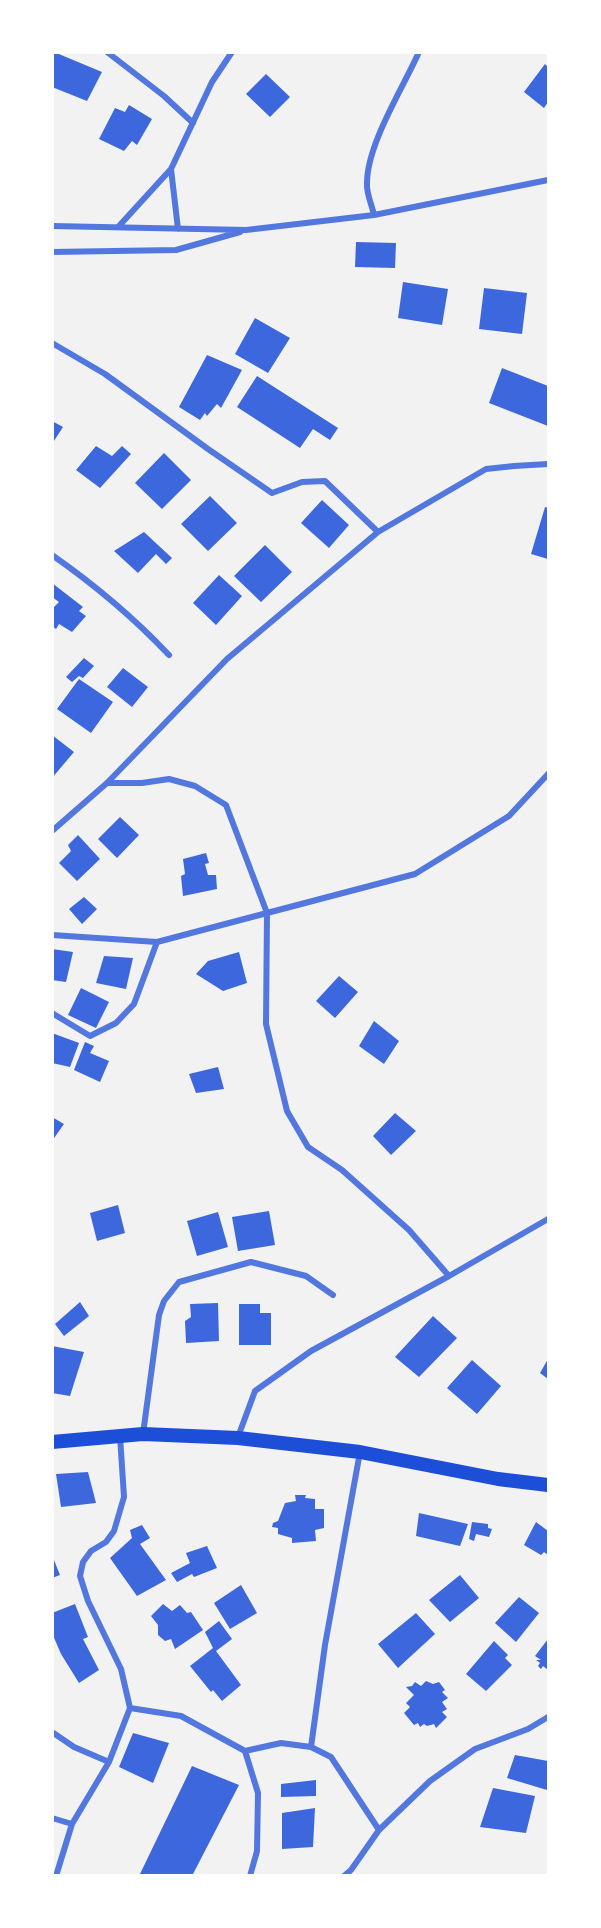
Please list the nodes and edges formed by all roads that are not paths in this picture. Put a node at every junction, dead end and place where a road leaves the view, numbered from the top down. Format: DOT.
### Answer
graph roads {
  1 [pos="107,52"];
  2 [pos="232,52"];
  3 [pos="419,52"];
  4 [pos="193,123"];
  5 [pos="171,169"];
  6 [pos="549,180"];
  7 [pos="375,215"];
  8 [pos="52,226"];
  9 [pos="119,226"];
  10 [pos="178,229"];
  11 [pos="246,230"];
  12 [pos="52,252"];
  13 [pos="52,343"];
  14 [pos="549,464"];
  15 [pos="378,532"];
  16 [pos="52,555"];
  17 [pos="169,656"];
  18 [pos="549,774"];
  19 [pos="107,783"];
  20 [pos="52,831"];
  21 [pos="267,913"];
  22 [pos="52,935"];
  23 [pos="157,942"];
  24 [pos="52,1013"];
  25 [pos="549,1219"];
  26 [pos="449,1276"];
  27 [pos="333,1295"];
  28 [pos="143,1434"];
  29 [pos="120,1436"];
  30 [pos="238,1438"];
  31 [pos="52,1442"];
  32 [pos="360,1452"];
  33 [pos="549,1485"];
  34 [pos="130,1708"];
  35 [pos="549,1717"];
  36 [pos="52,1732"];
  37 [pos="311,1747"];
  38 [pos="245,1751"];
  39 [pos="109,1762"];
  40 [pos="52,1818"];
  41 [pos="72,1824"];
  42 [pos="379,1830"];
  43 [pos="56,1875"];
  44 [pos="250,1875"];
  45 [pos="344,1875"];
  1 -- 4 [label="street"];
  2 -- 4 [label="street"];
  3 -- 7 [label="street"];
  4 -- 5 [label="street"];
  5 -- 9 [label="street"];
  5 -- 10 [label="street"];
  6 -- 7 [label="street"];
  7 -- 11 [label="street"];
  8 -- 9 [label="street"];
  9 -- 10 [label="street"];
  10 -- 11 [label="street"];
  11 -- 12 [label="street"];
  13 -- 15 [label="street"];
  14 -- 15 [label="street"];
  15 -- 19 [label="street"];
  16 -- 17 [label="street"];
  18 -- 21 [label="street"];
  19 -- 20 [label="street"];
  19 -- 21 [label="street"];
  21 -- 23 [label="street"];
  21 -- 26 [label="street"];
  22 -- 23 [label="street"];
  23 -- 24 [label="street"];
  25 -- 26 [label="street"];
  26 -- 30 [label="street"];
  27 -- 28 [label="street"];
  28 -- 29 [label="main road"];
  28 -- 30 [label="main road"];
  29 -- 31 [label="main road"];
  29 -- 34 [label="street"];
  30 -- 32 [label="main road"];
  32 -- 33 [label="main road"];
  32 -- 37 [label="street"];
  34 -- 38 [label="street"];
  34 -- 39 [label="street"];
  35 -- 42 [label="street"];
  36 -- 39 [label="street"];
  37 -- 38 [label="street"];
  37 -- 42 [label="street"];
  38 -- 44 [label="street"];
  39 -- 41 [label="street"];
  40 -- 41 [label="street"];
  41 -- 43 [label="street"];
  42 -- 45 [label="street"];
}
